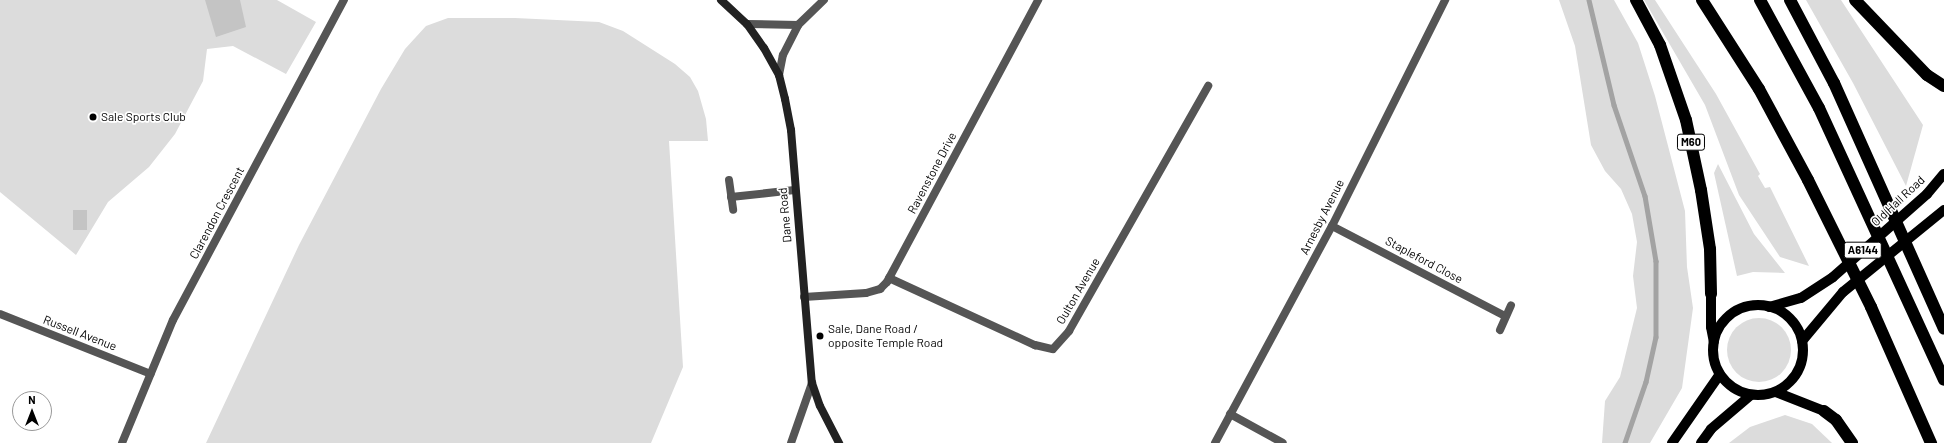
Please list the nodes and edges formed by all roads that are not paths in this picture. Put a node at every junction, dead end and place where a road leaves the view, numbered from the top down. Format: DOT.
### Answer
graph roads {
  1 [pos="344,0"];
  2 [pos="721,0"];
  3 [pos="824,0"];
  4 [pos="1038,0"];
  5 [pos="1445,0"];
  6 [pos="1636,0"];
  7 [pos="1702,0"];
  8 [pos="1760,0"];
  9 [pos="1790,0"];
  10 [pos="1855,0"];
  11 [pos="747,24"];
  12 [pos="798,25"];
  13 [pos="778,75"];
  14 [pos="1208,86"];
  15 [pos="1944,86"];
  16 [pos="1944,174"];
  17 [pos="729,180"];
  18 [pos="795,190"];
  19 [pos="731,197"];
  20 [pos="732,210"];
  21 [pos="1944,210"];
  22 [pos="1332,226"];
  23 [pos="890,278"];
  24 [pos="1711,294"];
  25 [pos="804,297"];
  26 [pos="1511,305"];
  27 [pos="1769,307"];
  28 [pos="0,314"];
  29 [pos="1505,316"];
  30 [pos="1944,329"];
  31 [pos="1500,330"];
  32 [pos="1802,341"];
  33 [pos="1714,344"];
  34 [pos="151,374"];
  35 [pos="1720,374"];
  36 [pos="1944,380"];
  37 [pos="812,383"];
  38 [pos="1776,392"];
  39 [pos="1751,394"];
  40 [pos="1824,411"];
  41 [pos="1230,414"];
  42 [pos="122,443"];
  43 [pos="791,443"];
  44 [pos="839,443"];
  45 [pos="1215,443"];
  46 [pos="1284,443"];
  47 [pos="1672,443"];
  48 [pos="1701,443"];
  49 [pos="1852,443"];
  50 [pos="1932,443"];
  1 -- 34 [label="street, Clarendon Crescent"];
  2 -- 11 [label="main road, Dane Road"];
  3 -- 12 [label="street"];
  4 -- 23 [label="street, Ravenstone Drive"];
  5 -- 22 [label="street, Arnesby Avenue"];
  6 -- 24 [label="highway, M60"];
  7 -- 50 [label="highway"];
  8 -- 36 [label="highway"];
  9 -- 30 [label="highway"];
  10 -- 15 [label="highway"];
  11 -- 12 [label="street"];
  11 -- 13 [label="main road, Dane Road"];
  12 -- 13 [label="street"];
  13 -- 18 [label="main road, Dane Road"];
  14 -- 23 [label="street, Oulton Avenue"];
  16 -- 27 [label="main road, Old Hall Road / A6144"];
  17 -- 19 [label="street"];
  18 -- 19 [label="street"];
  18 -- 25 [label="main road, Dane Road"];
  19 -- 20 [label="street"];
  21 -- 32 [label="main road, A6144"];
  22 -- 29 [label="street, Stapleford Close"];
  22 -- 41 [label="street, Arnesby Avenue"];
  23 -- 25 [label="street, Ravenstone Drive"];
  24 -- 33 [label="main road"];
  25 -- 37 [label="main road, Dane Road"];
  26 -- 29 [label="street"];
  27 -- 32 [label="main road"];
  27 -- 33 [label="main road"];
  28 -- 34 [label="street, Russell Avenue"];
  29 -- 31 [label="street"];
  32 -- 38 [label="main road"];
  33 -- 35 [label="main road"];
  34 -- 42 [label="street, Clarendon Crescent"];
  35 -- 39 [label="main road"];
  35 -- 47 [label="main road"];
  37 -- 43 [label="street"];
  37 -- 44 [label="main road, Dane Road"];
  38 -- 39 [label="main road"];
  38 -- 40 [label="main road"];
  39 -- 48 [label="main road"];
  40 -- 49 [label="highway"];
  41 -- 45 [label="street, Arnesby Avenue"];
  41 -- 46 [label="street"];
}
